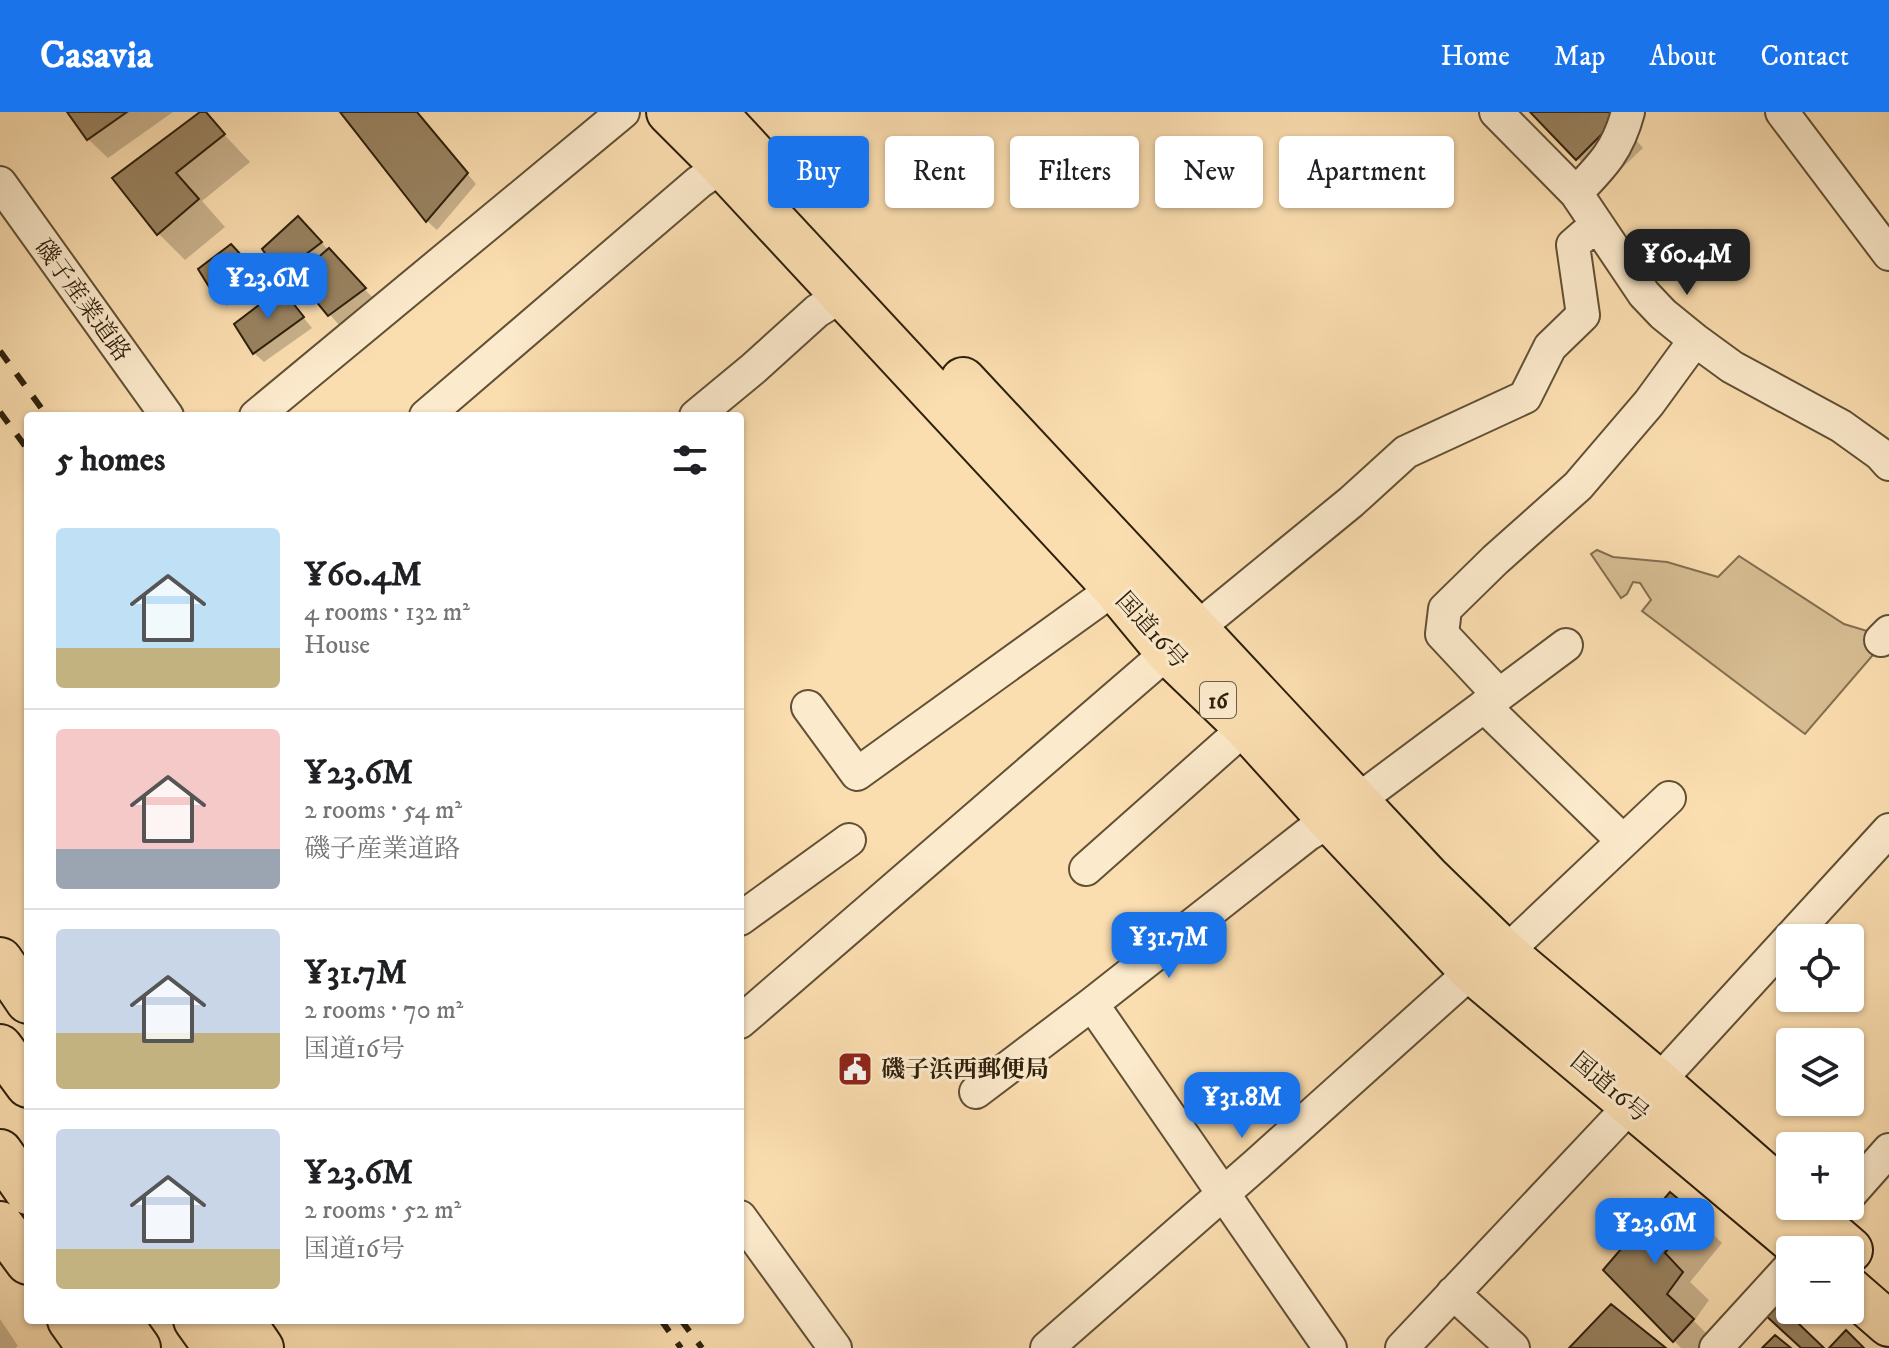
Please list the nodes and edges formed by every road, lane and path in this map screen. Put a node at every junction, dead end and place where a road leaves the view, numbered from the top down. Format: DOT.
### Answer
graph roads {
  1 [pos="623,112"];
  2 [pos="669,112"];
  3 [pos="714,112"];
  4 [pos="1496,112"];
  5 [pos="1628,112"];
  6 [pos="1782,112"];
  7 [pos="723,166"];
  8 [pos="0,183"];
  9 [pos="1576,193"];
  10 [pos="1597,224"];
  11 [pos="1889,254"];
  12 [pos="843,295"];
  13 [pos="1695,340"];
  14 [pos="164,412"];
  15 [pos="261,412"];
  16 [pos="431,412"];
  17 [pos="701,412"];
  18 [pos="1889,464"];
  19 [pos="1115,588"];
  20 [pos="1182,641"];
  21 [pos="1566,645"];
  22 [pos="1492,701"];
  23 [pos="808,707"];
  24 [pos="1246,727"];
  25 [pos="1669,798"];
  26 [pos="1344,811"];
  27 [pos="1889,830"];
  28 [pos="849,840"];
  29 [pos="1623,841"];
  30 [pos="1086,869"];
  31 [pos="744,916"];
  32 [pos="0,960"];
  33 [pos="1489,962"];
  34 [pos="24,995"];
  35 [pos="1092,1004"];
  36 [pos="744,1019"];
  37 [pos="0,1047"];
  38 [pos="24,1080"];
  39 [pos="976,1092"];
  40 [pos="1644,1093"];
  41 [pos="1889,1150"];
  42 [pos="0,1152"];
  43 [pos="24,1186"];
  44 [pos="1224,1192"];
  45 [pos="744,1223"];
  46 [pos="1826,1223"];
  47 [pos="0,1224"];
  48 [pos="24,1257"];
  49 [pos="1776,1283"];
  50 [pos="1889,1284"];
  51 [pos="1453,1293"];
  52 [pos="1864,1302"];
  53 [pos="73,1324"];
  54 [pos="121,1324"];
  55 [pos="199,1324"];
  56 [pos="245,1324"];
  57 [pos="1889,1324"];
  58 [pos="1720,1347"];
  59 [pos="90,1348"];
  60 [pos="138,1348"];
  61 [pos="216,1348"];
  62 [pos="261,1348"];
  63 [pos="835,1348"];
  64 [pos="1047,1348"];
  65 [pos="1330,1348"];
  66 [pos="1402,1348"];
  67 [pos="1513,1348"];
  1 -- 15 [label="street"];
  2 -- 7 [label="highway, 国道16号 / 16"];
  3 -- 20 [label="highway, 国道16号 / 16"];
  4 -- 9 [label="street"];
  5 -- 9 [label="street"];
  6 -- 11 [label="street"];
  7 -- 12 [label="highway, 国道16号 / 16"];
  7 -- 16 [label="street"];
  8 -- 14 [label="street, 磯子産業道路"];
  9 -- 10 [label="street"];
  10 -- 13 [label="street"];
  10 -- 20 [label="street"];
  12 -- 17 [label="street"];
  12 -- 19 [label="highway, 国道16号 / 16"];
  13 -- 18 [label="street"];
  13 -- 22 [label="street"];
  19 -- 20 [label="highway, 国道16号 / 16"];
  19 -- 23 [label="street"];
  20 -- 24 [label="highway, 国道16号 / 16"];
  20 -- 26 [label="highway, 国道16号 / 16"];
  20 -- 36 [label="street"];
  21 -- 22 [label="street"];
  22 -- 26 [label="street"];
  22 -- 29 [label="street"];
  24 -- 26 [label="highway, 国道16号 / 16"];
  24 -- 30 [label="street"];
  25 -- 29 [label="street"];
  26 -- 33 [label="highway, 国道16号 / 16"];
  26 -- 35 [label="street"];
  27 -- 40 [label="street"];
  28 -- 31 [label="street"];
  29 -- 33 [label="street"];
  32 -- 34 [label="highway"];
  33 -- 40 [label="highway, 国道16号 / 16"];
  33 -- 44 [label="street"];
  35 -- 39 [label="street"];
  35 -- 44 [label="street"];
  37 -- 38 [label="highway"];
  40 -- 46 [label="highway, 国道16号 / 16"];
  40 -- 51 [label="street"];
  41 -- 46 [label="street"];
  42 -- 43 [label="highway"];
  44 -- 64 [label="street"];
  44 -- 65 [label="street"];
  45 -- 63 [label="street"];
  46 -- 50 [label="highway, 国道16号 / 16"];
  47 -- 48 [label="highway"];
  49 -- 58 [label="street"];
  51 -- 66 [label="street"];
  51 -- 67 [label="street"];
  52 -- 57 [label="highway"];
  53 -- 59 [label="highway"];
  54 -- 60 [label="highway"];
  55 -- 61 [label="highway"];
  56 -- 62 [label="highway"];
}
